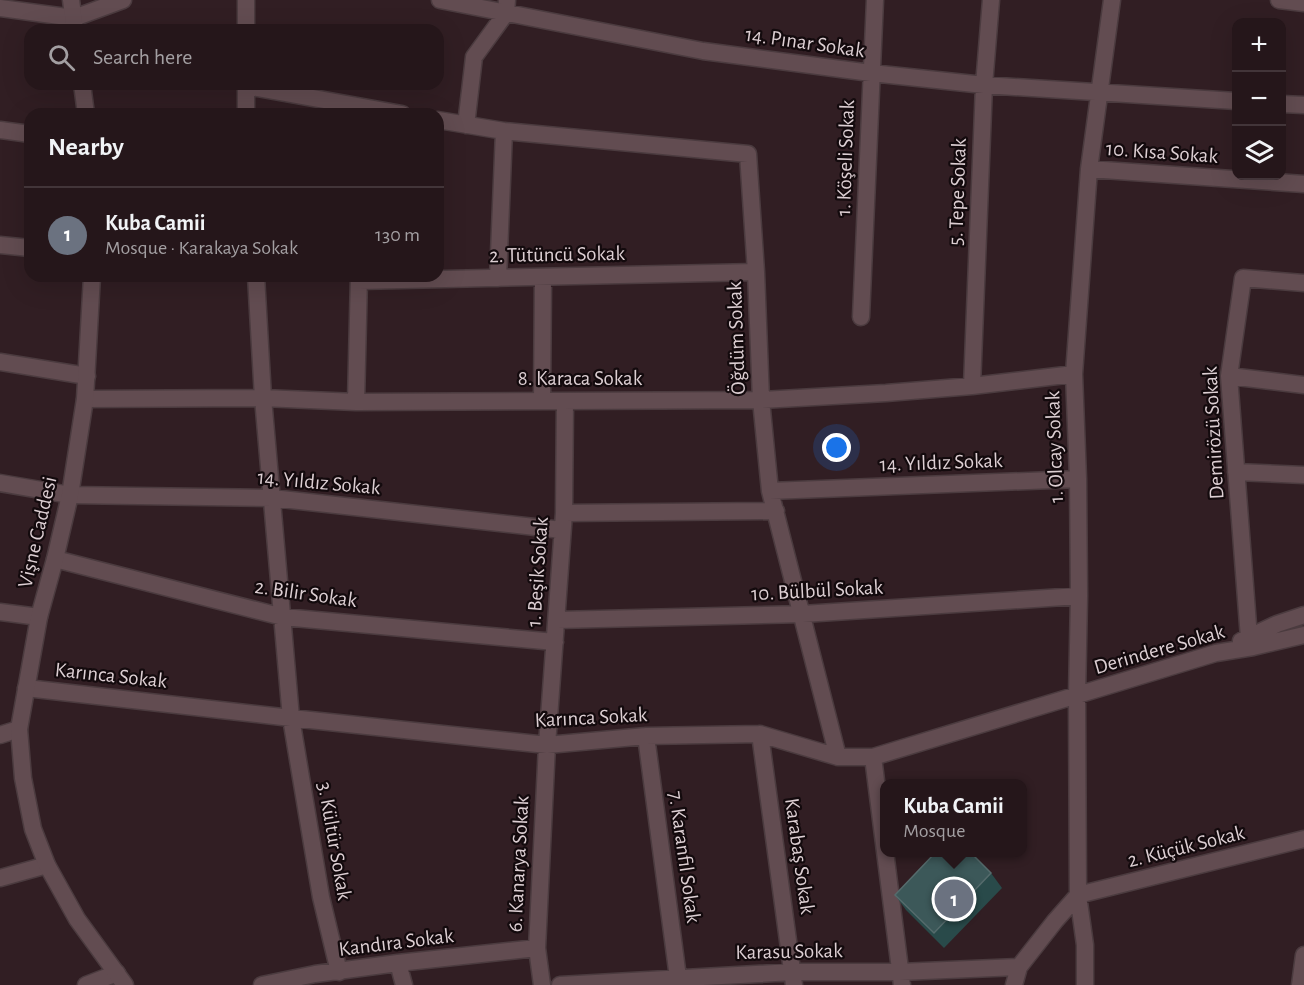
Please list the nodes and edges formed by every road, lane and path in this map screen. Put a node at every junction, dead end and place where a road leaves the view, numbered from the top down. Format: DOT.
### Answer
graph roads {
  1 [pos="71,0"];
  2 [pos="123,0"];
  3 [pos="246,0"];
  4 [pos="440,0"];
  5 [pos="875,0"];
  6 [pos="990,0"];
  7 [pos="1112,0"];
  8 [pos="1279,0"];
  9 [pos="1304,3"];
  10 [pos="506,6"];
  11 [pos="0,8"];
  12 [pos="74,24"];
  13 [pos="246,24"];
  14 [pos="871,74"];
  15 [pos="984,85"];
  16 [pos="83,90"];
  17 [pos="246,90"];
  18 [pos="268,90"];
  19 [pos="1100,93"];
  20 [pos="1232,101"];
  21 [pos="1286,104"];
  22 [pos="1304,105"];
  23 [pos="85,108"];
  24 [pos="246,108"];
  25 [pos="349,108"];
  26 [pos="444,121"];
  27 [pos="466,124"];
  28 [pos="0,130"];
  29 [pos="504,131"];
  30 [pos="24,133"];
  31 [pos="1089,169"];
  32 [pos="1304,184"];
  33 [pos="0,245"];
  34 [pos="24,247"];
  35 [pos="756,272"];
  36 [pos="444,278"];
  37 [pos="498,278"];
  38 [pos="543,278"];
  39 [pos="92,282"];
  40 [pos="256,282"];
  41 [pos="359,282"];
  42 [pos="1304,283"];
  43 [pos="861,317"];
  44 [pos="0,362"];
  45 [pos="1074,374"];
  46 [pos="87,376"];
  47 [pos="1229,376"];
  48 [pos="1304,385"];
  49 [pos="972,386"];
  50 [pos="263,398"];
  51 [pos="85,399"];
  52 [pos="542,400"];
  53 [pos="761,400"];
  54 [pos="565,401"];
  55 [pos="356,402"];
  56 [pos="1236,472"];
  57 [pos="1304,475"];
  58 [pos="1078,479"];
  59 [pos="0,483"];
  60 [pos="770,491"];
  61 [pos="70,495"];
  62 [pos="272,498"];
  63 [pos="776,511"];
  64 [pos="563,521"];
  65 [pos="55,559"];
  66 [pos="1079,596"];
  67 [pos="0,612"];
  68 [pos="803,614"];
  69 [pos="1304,615"];
  70 [pos="39,616"];
  71 [pos="283,617"];
  72 [pos="557,620"];
  73 [pos="1304,635"];
  74 [pos="555,642"];
  75 [pos="1251,643"];
  76 [pos="1304,646"];
  77 [pos="26,688"];
  78 [pos="1077,696"];
  79 [pos="291,718"];
  80 [pos="19,729"];
  81 [pos="760,734"];
  82 [pos="0,735"];
  83 [pos="645,736"];
  84 [pos="547,745"];
  85 [pos="838,757"];
  86 [pos="873,757"];
  87 [pos="880,812"];
  88 [pos="1304,840"];
  89 [pos="886,857"];
  90 [pos="47,865"];
  91 [pos="0,878"];
  92 [pos="1078,895"];
  93 [pos="537,948"];
  94 [pos="1304,955"];
  95 [pos="398,963"];
  96 [pos="1019,967"];
  97 [pos="339,972"];
  98 [pos="121,979"];
  99 [pos="794,979"];
  100 [pos="901,979"];
  101 [pos="315,980"];
  102 [pos="679,981"];
  103 [pos="86,985"];
  104 [pos="262,985"];
  105 [pos="404,985"];
  106 [pos="542,985"];
  107 [pos="560,985"];
  108 [pos="1014,985"];
  109 [pos="1084,985"];
  110 [pos="1300,985"];
  1 -- 12 [label="street"];
  2 -- 12 [label="street"];
  3 -- 13 [label="street"];
  4 -- 10 [label="street, 14. Pınar Sokak"];
  5 -- 14 [label="street, 1. Köşeli Sokak"];
  6 -- 15 [label="street, 5. Tepe Sokak"];
  7 -- 19 [label="street, 1. Olcay Sokak"];
  8 -- 9 [label="street"];
  10 -- 14 [label="street, 14. Pınar Sokak"];
  10 -- 27 [label="street"];
  11 -- 12 [label="street"];
  14 -- 15 [label="street, 14. Pınar Sokak"];
  14 -- 43 [label="street, 1. Köşeli Sokak"];
  15 -- 19 [label="street, 14. Pınar Sokak"];
  15 -- 49 [label="street, 5. Tepe Sokak"];
  16 -- 23 [label="street"];
  17 -- 24 [label="street"];
  18 -- 25 [label="street"];
  19 -- 20 [label="street, 14. Pınar Sokak"];
  19 -- 31 [label="street, 1. Olcay Sokak"];
  21 -- 22 [label="street"];
  26 -- 27 [label="street, Öğdüm Sokak"];
  27 -- 29 [label="street, Öğdüm Sokak"];
  28 -- 30 [label="street"];
  29 -- 35 [label="street, Öğdüm Sokak"];
  29 -- 37 [label="street"];
  31 -- 32 [label="street, 10. Kısa Sokak"];
  31 -- 45 [label="street, 1. Olcay Sokak"];
  33 -- 34 [label="street"];
  35 -- 38 [label="street, 2. Tütüncü Sokak"];
  35 -- 53 [label="street, Öğdüm Sokak"];
  36 -- 37 [label="street, 2. Tütüncü Sokak"];
  37 -- 38 [label="street, 2. Tütüncü Sokak"];
  38 -- 52 [label="street"];
  39 -- 46 [label="street, Vişne Caddesi"];
  40 -- 50 [label="street, 3. Kültür Sokak"];
  41 -- 55 [label="street"];
  42 -- 47 [label="street, Demirözü Sokak"];
  44 -- 46 [label="street"];
  45 -- 49 [label="street, 8. Karaca Sokak"];
  45 -- 58 [label="street, 1. Olcay Sokak"];
  46 -- 51 [label="street, Vişne Caddesi"];
  47 -- 48 [label="street"];
  47 -- 56 [label="street, Demirözü Sokak"];
  49 -- 53 [label="street, 8. Karaca Sokak"];
  50 -- 51 [label="street, 8. Karaca Sokak"];
  50 -- 55 [label="street, 8. Karaca Sokak"];
  50 -- 62 [label="street, 3. Kültür Sokak"];
  51 -- 61 [label="street, Vişne Caddesi"];
  52 -- 54 [label="street, 8. Karaca Sokak"];
  52 -- 55 [label="street, 8. Karaca Sokak"];
  53 -- 54 [label="street, 8. Karaca Sokak"];
  53 -- 60 [label="street, Öğdüm Sokak"];
  54 -- 64 [label="street, 1. Beşik Sokak"];
  56 -- 57 [label="street"];
  56 -- 75 [label="street, Demirözü Sokak"];
  58 -- 60 [label="street, 14. Yıldız Sokak"];
  58 -- 66 [label="street, 1. Olcay Sokak"];
  59 -- 61 [label="street, 14. Yıldız Sokak"];
  60 -- 63 [label="street, Öğdüm Sokak"];
  61 -- 62 [label="street, 14. Yıldız Sokak"];
  61 -- 65 [label="street, Vişne Caddesi"];
  62 -- 64 [label="street, 14. Yıldız Sokak"];
  62 -- 71 [label="street, 3. Kültür Sokak"];
  63 -- 64 [label="street, 14. Yıldız Sokak"];
  63 -- 68 [label="street, Öğdüm Sokak"];
  64 -- 72 [label="street, 1. Beşik Sokak"];
  65 -- 70 [label="street, Vişne Caddesi"];
  65 -- 71 [label="street, 2. Bilir Sokak"];
  66 -- 68 [label="street, 10. Bülbül Sokak"];
  66 -- 78 [label="street, 1. Olcay Sokak"];
  67 -- 70 [label="street"];
  68 -- 72 [label="street, 10. Bülbül Sokak"];
  68 -- 85 [label="street, Öğdüm Sokak"];
  69 -- 75 [label="street"];
  70 -- 77 [label="street, Vişne Caddesi"];
  71 -- 74 [label="street, 2. Bilir Sokak"];
  71 -- 79 [label="street, 3. Kültür Sokak"];
  72 -- 74 [label="street, 1. Beşik Sokak"];
  73 -- 75 [label="street"];
  74 -- 84 [label="street, 1. Beşik Sokak"];
  75 -- 76 [label="street"];
  75 -- 78 [label="street, Derindere Sokak"];
  77 -- 79 [label="street, Karınca Sokak"];
  77 -- 80 [label="street, Vişne Caddesi"];
  78 -- 86 [label="street, Karınca Sokak"];
  78 -- 92 [label="street, 1. Olcay Sokak"];
  79 -- 84 [label="street, Karınca Sokak"];
  79 -- 97 [label="street, 3. Kültür Sokak"];
  80 -- 82 [label="street"];
  80 -- 90 [label="street, Vişne Caddesi"];
  81 -- 83 [label="street, Karınca Sokak"];
  81 -- 85 [label="street, Karınca Sokak"];
  81 -- 99 [label="street, Karabaş Sokak"];
  83 -- 84 [label="street, Karınca Sokak"];
  83 -- 102 [label="street, 7. Karanfil Sokak"];
  84 -- 93 [label="street, 6. Kanarya Sokak"];
  85 -- 86 [label="street, Karınca Sokak"];
  86 -- 87 [label="street"];
  88 -- 92 [label="street, 2. Küçük Sokak"];
  89 -- 100 [label="street"];
  90 -- 91 [label="street"];
  90 -- 98 [label="street, Vişne Caddesi"];
  92 -- 96 [label="street"];
  92 -- 109 [label="street, 1. Olcay Sokak"];
  93 -- 95 [label="street, Kandıra Sokak"];
  93 -- 106 [label="street, 6. Kanarya Sokak"];
  94 -- 110 [label="street"];
  95 -- 97 [label="street, Kandıra Sokak"];
  95 -- 105 [label="street"];
  96 -- 100 [label="street, Karasu Sokak"];
  96 -- 108 [label="street"];
  97 -- 101 [label="street, Kandıra Sokak"];
  98 -- 103 [label="street"];
  99 -- 100 [label="street, Karasu Sokak"];
  99 -- 102 [label="street, Karasu Sokak"];
  101 -- 104 [label="street, Kandıra Sokak"];
  102 -- 107 [label="street, Karasu Sokak"];
}
